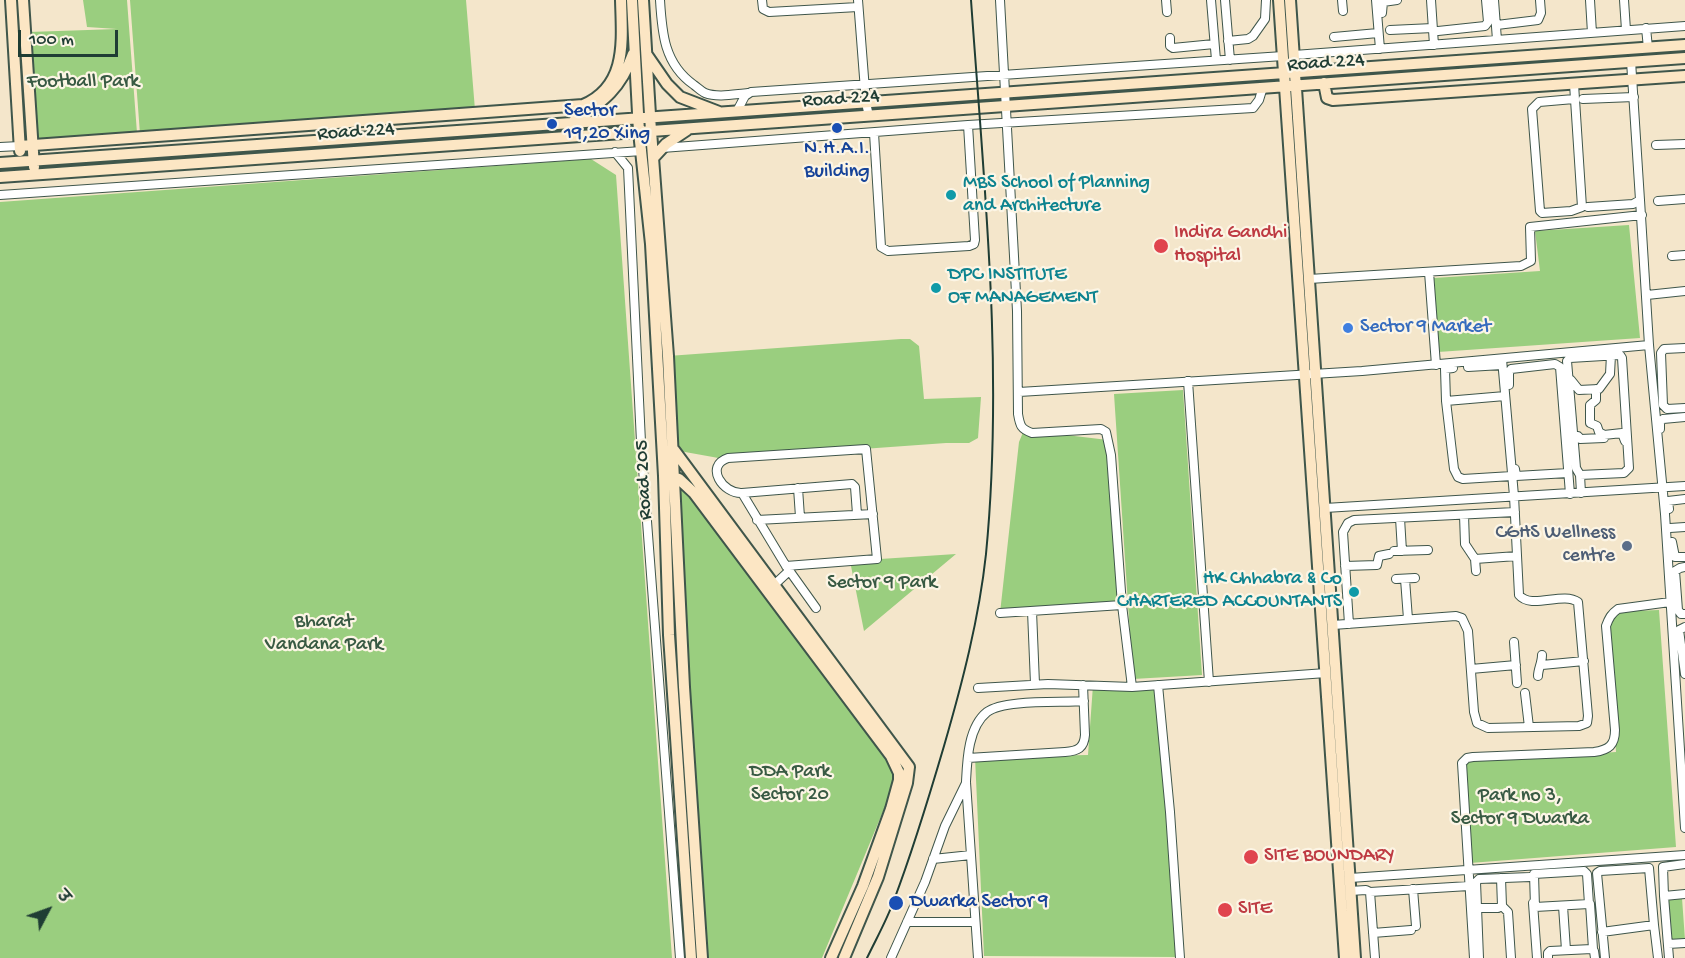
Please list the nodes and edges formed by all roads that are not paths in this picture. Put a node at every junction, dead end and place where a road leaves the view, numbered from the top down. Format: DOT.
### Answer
graph roads {
  1 [pos="12,0"];
  2 [pos="23,0"];
  3 [pos="621,0"];
  4 [pos="632,0"];
  5 [pos="644,0"];
  6 [pos="660,0"];
  7 [pos="762,0"];
  8 [pos="1000,0"];
  9 [pos="1166,0"];
  10 [pos="1211,0"];
  11 [pos="1225,0"];
  12 [pos="1266,0"];
  13 [pos="1279,0"];
  14 [pos="1290,0"];
  15 [pos="1342,0"];
  16 [pos="1376,0"];
  17 [pos="1397,0"];
  18 [pos="1431,0"];
  19 [pos="1436,0"];
  20 [pos="1486,0"];
  21 [pos="1494,0"];
  22 [pos="1540,0"];
  23 [pos="1590,0"];
  24 [pos="1624,0"];
  25 [pos="858,3"];
  26 [pos="1342,11"];
  27 [pos="1167,12"];
  28 [pos="1382,24"];
  29 [pos="1497,25"];
  30 [pos="1685,26"];
  31 [pos="1646,28"];
  32 [pos="1435,29"];
  33 [pos="1390,30"];
  34 [pos="1626,30"];
  35 [pos="1378,33"];
  36 [pos="1592,33"];
  37 [pos="1334,37"];
  38 [pos="1170,38"];
  39 [pos="1497,40"];
  40 [pos="1228,41"];
  41 [pos="1214,44"];
  42 [pos="1436,44"];
  43 [pos="1685,45"];
  44 [pos="635,48"];
  45 [pos="1648,48"];
  46 [pos="1380,49"];
  47 [pos="647,55"];
  48 [pos="1288,56"];
  49 [pos="1685,58"];
  50 [pos="1216,60"];
  51 [pos="1230,60"];
  52 [pos="1631,61"];
  53 [pos="1289,72"];
  54 [pos="1005,75"];
  55 [pos="1685,76"];
  56 [pos="1632,80"];
  57 [pos="1324,83"];
  58 [pos="1574,84"];
  59 [pos="864,85"];
  60 [pos="1290,85"];
  61 [pos="1263,87"];
  62 [pos="748,93"];
  63 [pos="1005,93"];
  64 [pos="1634,97"];
  65 [pos="1574,99"];
  66 [pos="1583,99"];
  67 [pos="866,103"];
  68 [pos="1005,105"];
  69 [pos="737,111"];
  70 [pos="722,113"];
  71 [pos="869,116"];
  72 [pos="645,118"];
  73 [pos="572,123"];
  74 [pos="1007,124"];
  75 [pos="968,125"];
  76 [pos="690,128"];
  77 [pos="651,131"];
  78 [pos="639,132"];
  79 [pos="873,133"];
  80 [pos="32,144"];
  81 [pos="1685,144"];
  82 [pos="1656,145"];
  83 [pos="20,146"];
  84 [pos="0,147"];
  85 [pos="662,148"];
  86 [pos="642,151"];
  87 [pos="615,152"];
  88 [pos="654,157"];
  89 [pos="33,160"];
  90 [pos="21,161"];
  91 [pos="0,163"];
  92 [pos="35,173"];
  93 [pos="21,175"];
  94 [pos="0,177"];
  95 [pos="0,195"];
  96 [pos="1685,199"];
  97 [pos="1640,200"];
  98 [pos="1658,201"];
  99 [pos="1585,208"];
  100 [pos="1642,216"];
  101 [pos="1583,222"];
  102 [pos="1685,255"];
  103 [pos="1672,256"];
  104 [pos="1429,272"];
  105 [pos="1309,279"];
  106 [pos="1685,291"];
  107 [pos="1647,295"];
  108 [pos="1649,345"];
  109 [pos="1685,348"];
  110 [pos="1558,354"];
  111 [pos="1611,355"];
  112 [pos="1502,362"];
  113 [pos="1558,364"];
  114 [pos="1436,365"];
  115 [pos="1311,373"];
  116 [pos="1188,381"];
  117 [pos="1569,381"];
  118 [pos="1596,389"];
  119 [pos="1019,392"];
  120 [pos="1505,396"];
  121 [pos="1446,401"];
  122 [pos="1685,408"];
  123 [pos="1685,417"];
  124 [pos="1659,420"];
  125 [pos="1604,435"];
  126 [pos="1577,438"];
  127 [pos="1627,441"];
  128 [pos="1661,448"];
  129 [pos="674,450"];
  130 [pos="1568,473"];
  131 [pos="1580,475"];
  132 [pos="669,476"];
  133 [pos="1512,476"];
  134 [pos="1685,486"];
  135 [pos="798,488"];
  136 [pos="1665,488"];
  137 [pos="741,493"];
  138 [pos="1581,493"];
  139 [pos="1570,494"];
  140 [pos="1514,496"];
  141 [pos="1685,499"];
  142 [pos="1668,501"];
  143 [pos="1325,508"];
  144 [pos="1515,512"];
  145 [pos="857,514"];
  146 [pos="873,514"];
  147 [pos="1464,515"];
  148 [pos="800,517"];
  149 [pos="1400,518"];
  150 [pos="757,520"];
  151 [pos="1685,527"];
  152 [pos="1670,528"];
  153 [pos="1428,550"];
  154 [pos="1395,552"];
  155 [pos="1459,554"];
  156 [pos="1517,556"];
  157 [pos="1473,557"];
  158 [pos="1685,557"];
  159 [pos="1345,566"];
  160 [pos="1685,567"];
  161 [pos="787,568"];
  162 [pos="1476,571"];
  163 [pos="1415,578"];
  164 [pos="774,585"];
  165 [pos="1670,602"];
  166 [pos="1122,605"];
  167 [pos="816,608"];
  168 [pos="1032,611"];
  169 [pos="1000,613"];
  170 [pos="1685,614"];
  171 [pos="1408,620"];
  172 [pos="1349,624"];
  173 [pos="1333,625"];
  174 [pos="1685,627"];
  175 [pos="1514,642"];
  176 [pos="1677,648"];
  177 [pos="1542,655"];
  178 [pos="1584,661"];
  179 [pos="1542,665"];
  180 [pos="1516,666"];
  181 [pos="1471,669"];
  182 [pos="1326,673"];
  183 [pos="1685,674"];
  184 [pos="1538,676"];
  185 [pos="1209,682"];
  186 [pos="1517,683"];
  187 [pos="1035,684"];
  188 [pos="1083,685"];
  189 [pos="1158,685"];
  190 [pos="1132,687"];
  191 [pos="978,688"];
  192 [pos="1526,693"];
  193 [pos="1084,701"];
  194 [pos="1529,727"];
  195 [pos="968,758"];
  196 [pos="966,782"];
  197 [pos="1684,796"];
  198 [pos="1685,828"];
  199 [pos="971,855"];
  200 [pos="1685,855"];
  201 [pos="933,859"];
  202 [pos="1599,861"];
  203 [pos="1685,864"];
  204 [pos="1530,866"];
  205 [pos="1468,870"];
  206 [pos="1600,871"];
  207 [pos="1530,877"];
  208 [pos="1350,878"];
  209 [pos="1501,878"];
  210 [pos="1469,886"];
  211 [pos="1415,889"];
  212 [pos="1350,891"];
  213 [pos="1370,892"];
  214 [pos="1685,894"];
  215 [pos="1664,896"];
  216 [pos="1590,904"];
  217 [pos="1563,906"];
  218 [pos="1476,908"];
  219 [pos="1508,910"];
  220 [pos="907,922"];
  221 [pos="975,922"];
  222 [pos="1654,925"];
  223 [pos="1602,932"];
  224 [pos="1373,933"];
  225 [pos="1685,943"];
  226 [pos="1668,944"];
  227 [pos="1593,949"];
  228 [pos="1566,950"];
  229 [pos="680,958"];
  230 [pos="692,958"];
  231 [pos="702,958"];
  232 [pos="831,958"];
  233 [pos="844,958"];
  234 [pos="891,958"];
  235 [pos="978,958"];
  236 [pos="1180,958"];
  237 [pos="1345,958"];
  238 [pos="1355,958"];
  239 [pos="1375,958"];
  240 [pos="1474,958"];
  241 [pos="1479,958"];
  242 [pos="1511,958"];
  243 [pos="1527,958"];
  244 [pos="1537,958"];
  245 [pos="1548,958"];
  246 [pos="1595,958"];
  247 [pos="1605,958"];
  248 [pos="1658,958"];
  249 [pos="1669,958"];
  1 -- 83 [label="main road"];
  2 -- 80 [label="main road"];
  3 -- 80 [label="main road"];
  4 -- 44 [label="main road, Road 205"];
  5 -- 47 [label="main road, Road 205"];
  6 -- 62 [label="street"];
  7 -- 25 [label="street"];
  8 -- 54 [label="street"];
  9 -- 27 [label="street"];
  10 -- 41 [label="street"];
  11 -- 40 [label="street"];
  12 -- 40 [label="street"];
  13 -- 48 [label="main road"];
  14 -- 48 [label="main road"];
  15 -- 26 [label="street"];
  16 -- 35 [label="street"];
  17 -- 28 [label="street"];
  18 -- 32 [label="street"];
  19 -- 32 [label="street"];
  20 -- 32 [label="street"];
  21 -- 29 [label="street"];
  22 -- 29 [label="street"];
  23 -- 36 [label="street"];
  24 -- 34 [label="street"];
  25 -- 59 [label="street"];
  29 -- 39 [label="street"];
  30 -- 31 [label="street"];
  31 -- 34 [label="street"];
  31 -- 45 [label="street"];
  32 -- 33 [label="street"];
  32 -- 42 [label="street"];
  34 -- 36 [label="street"];
  35 -- 37 [label="street"];
  35 -- 46 [label="street"];
  36 -- 39 [label="street"];
  38 -- 41 [label="street"];
  39 -- 42 [label="street"];
  40 -- 51 [label="street"];
  41 -- 50 [label="street"];
  42 -- 46 [label="street"];
  43 -- 45 [label="main road, Road 224"];
  44 -- 72 [label="main road, Road 205"];
  44 -- 73 [label="main road"];
  45 -- 53 [label="main road, Road 224"];
  46 -- 48 [label="street"];
  47 -- 70 [label="main road"];
  47 -- 72 [label="main road, Road 205"];
  48 -- 51 [label="street"];
  48 -- 53 [label="main road"];
  49 -- 52 [label="main road, Road 224"];
  50 -- 51 [label="street"];
  50 -- 54 [label="street"];
  52 -- 56 [label="street"];
  52 -- 57 [label="main road, Road 224"];
  53 -- 60 [label="main road"];
  53 -- 63 [label="main road, Road 224"];
  54 -- 59 [label="street"];
  54 -- 63 [label="street"];
  55 -- 56 [label="main road"];
  56 -- 58 [label="main road"];
  56 -- 64 [label="street"];
  57 -- 58 [label="main road"];
  57 -- 60 [label="main road, Road 224"];
  58 -- 65 [label="street"];
  59 -- 62 [label="street"];
  59 -- 67 [label="street"];
  60 -- 61 [label="main road, Road 224"];
  60 -- 105 [label="main road"];
  60 -- 115 [label="main road"];
  61 -- 68 [label="main road, Road 224"];
  61 -- 74 [label="street"];
  62 -- 69 [label="street"];
  63 -- 67 [label="main road, Road 224"];
  63 -- 68 [label="street"];
  64 -- 66 [label="street"];
  64 -- 97 [label="street"];
  65 -- 99 [label="street"];
  65 -- 99 [label="street"];
  67 -- 69 [label="main road, Road 224"];
  67 -- 71 [label="street"];
  68 -- 71 [label="main road, Road 224"];
  68 -- 74 [label="street"];
  69 -- 70 [label="main road, Road 224"];
  70 -- 72 [label="main road, Road 224"];
  71 -- 76 [label="main road, Road 224"];
  72 -- 73 [label="main road, Road 224"];
  72 -- 77 [label="main road, Road 205"];
  72 -- 78 [label="main road, Road 205"];
  73 -- 89 [label="main road, Road 224"];
  74 -- 75 [label="street"];
  74 -- 119 [label="street"];
  75 -- 79 [label="street"];
  75 -- 79 [label="street"];
  76 -- 77 [label="main road, Road 224"];
  76 -- 85 [label="main road"];
  77 -- 78 [label="main road, Road 224"];
  77 -- 88 [label="main road, Road 205"];
  78 -- 86 [label="main road, Road 205"];
  78 -- 92 [label="main road, Road 224"];
  79 -- 85 [label="street"];
  80 -- 83 [label="main road"];
  80 -- 89 [label="main road"];
  81 -- 82 [label="street"];
  83 -- 84 [label="street"];
  83 -- 90 [label="main road"];
  85 -- 88 [label="main road"];
  86 -- 87 [label="street"];
  86 -- 132 [label="main road, Road 205"];
  87 -- 95 [label="street"];
  87 -- 229 [label="street"];
  88 -- 129 [label="main road, Road 205"];
  89 -- 90 [label="main road, Road 224"];
  89 -- 92 [label="main road"];
  90 -- 91 [label="main road, Road 224"];
  90 -- 93 [label="main road"];
  92 -- 93 [label="main road, Road 224"];
  93 -- 94 [label="main road, Road 224"];
  96 -- 98 [label="street"];
  97 -- 99 [label="street"];
  97 -- 100 [label="street"];
  99 -- 101 [label="street"];
  100 -- 101 [label="street"];
  100 -- 107 [label="street"];
  101 -- 104 [label="street"];
  102 -- 103 [label="street"];
  104 -- 105 [label="street"];
  104 -- 114 [label="street"];
  105 -- 115 [label="main road"];
  106 -- 107 [label="street"];
  107 -- 108 [label="street"];
  108 -- 110 [label="street"];
  108 -- 124 [label="street"];
  109 -- 122 [label="street"];
  110 -- 112 [label="street"];
  110 -- 113 [label="street"];
  111 -- 117 [label="street"];
  111 -- 118 [label="street"];
  111 -- 127 [label="street"];
  112 -- 114 [label="street"];
  112 -- 120 [label="street"];
  112 -- 121 [label="street"];
  113 -- 130 [label="street"];
  113 -- 130 [label="street"];
  114 -- 115 [label="street"];
  115 -- 116 [label="street"];
  115 -- 143 [label="main road"];
  115 -- 182 [label="main road"];
  116 -- 119 [label="street"];
  116 -- 185 [label="street"];
  117 -- 118 [label="street"];
  117 -- 126 [label="street"];
  118 -- 125 [label="street"];
  119 -- 166 [label="street"];
  120 -- 121 [label="street"];
  120 -- 133 [label="street"];
  121 -- 133 [label="street"];
  123 -- 124 [label="street"];
  124 -- 128 [label="street"];
  124 -- 136 [label="street"];
  125 -- 126 [label="street"];
  125 -- 127 [label="street"];
  126 -- 131 [label="street"];
  127 -- 131 [label="street"];
  129 -- 132 [label="main road, Road 205"];
  129 -- 164 [label="main road"];
  130 -- 139 [label="street"];
  131 -- 138 [label="street"];
  132 -- 230 [label="main road, Road 205"];
  132 -- 231 [label="main road, Road 205"];
  132 -- 232 [label="main road"];
  133 -- 140 [label="street"];
  134 -- 136 [label="street"];
  135 -- 137 [label="street"];
  135 -- 145 [label="street"];
  135 -- 148 [label="street"];
  136 -- 138 [label="street"];
  136 -- 142 [label="street"];
  136 -- 165 [label="street"];
  137 -- 146 [label="street"];
  137 -- 150 [label="street"];
  138 -- 139 [label="street"];
  139 -- 140 [label="street"];
  140 -- 143 [label="street"];
  140 -- 144 [label="street"];
  141 -- 142 [label="street"];
  142 -- 152 [label="street"];
  143 -- 173 [label="main road"];
  144 -- 147 [label="street"];
  144 -- 156 [label="street"];
  145 -- 146 [label="street"];
  145 -- 148 [label="street"];
  146 -- 161 [label="street"];
  147 -- 149 [label="street"];
  147 -- 157 [label="street"];
  148 -- 150 [label="street"];
  149 -- 154 [label="street"];
  149 -- 159 [label="street"];
  150 -- 161 [label="street"];
  151 -- 152 [label="street"];
  152 -- 158 [label="street"];
  153 -- 154 [label="street"];
  154 -- 159 [label="street"];
  155 -- 157 [label="street"];
  156 -- 157 [label="street"];
  156 -- 178 [label="street"];
  157 -- 162 [label="street"];
  159 -- 172 [label="street"];
  160 -- 170 [label="street"];
  161 -- 164 [label="street"];
  161 -- 167 [label="street"];
  163 -- 171 [label="street"];
  164 -- 233 [label="main road"];
  165 -- 176 [label="street"];
  165 -- 205 [label="street"];
  166 -- 168 [label="street"];
  166 -- 190 [label="street"];
  168 -- 169 [label="street"];
  168 -- 187 [label="street"];
  171 -- 172 [label="street"];
  171 -- 181 [label="street"];
  172 -- 173 [label="street"];
  173 -- 208 [label="main road"];
  174 -- 176 [label="street"];
  175 -- 180 [label="street"];
  176 -- 183 [label="street"];
  176 -- 197 [label="street"];
  177 -- 179 [label="street"];
  178 -- 179 [label="street"];
  178 -- 194 [label="street"];
  179 -- 184 [label="street"];
  180 -- 181 [label="street"];
  180 -- 186 [label="street"];
  181 -- 194 [label="street"];
  182 -- 185 [label="street"];
  182 -- 237 [label="main road"];
  185 -- 189 [label="street"];
  187 -- 188 [label="street"];
  187 -- 191 [label="street"];
  188 -- 190 [label="street"];
  188 -- 193 [label="street"];
  189 -- 190 [label="street"];
  189 -- 236 [label="street"];
  192 -- 194 [label="street"];
  193 -- 195 [label="street"];
  193 -- 195 [label="street"];
  195 -- 196 [label="street"];
  196 -- 199 [label="street"];
  196 -- 201 [label="street"];
  197 -- 198 [label="street"];
  199 -- 201 [label="street"];
  199 -- 221 [label="street"];
  200 -- 202 [label="street"];
  201 -- 220 [label="street"];
  202 -- 204 [label="street"];
  202 -- 206 [label="street"];
  203 -- 215 [label="street"];
  204 -- 205 [label="street"];
  204 -- 207 [label="street"];
  205 -- 208 [label="street"];
  205 -- 210 [label="street"];
  206 -- 222 [label="street"];
  206 -- 223 [label="street"];
  207 -- 209 [label="street"];
  207 -- 244 [label="street"];
  208 -- 212 [label="main road"];
  209 -- 218 [label="street"];
  209 -- 219 [label="street"];
  210 -- 211 [label="street"];
  210 -- 240 [label="street"];
  211 -- 213 [label="street"];
  211 -- 224 [label="street"];
  212 -- 213 [label="street"];
  212 -- 238 [label="main road"];
  213 -- 224 [label="street"];
  214 -- 215 [label="street"];
  215 -- 226 [label="street"];
  216 -- 217 [label="street"];
  216 -- 217 [label="street"];
  216 -- 227 [label="street"];
  217 -- 228 [label="street"];
  218 -- 219 [label="street"];
  218 -- 241 [label="street"];
  219 -- 242 [label="street"];
  220 -- 221 [label="street"];
  220 -- 234 [label="street"];
  221 -- 235 [label="street"];
  222 -- 223 [label="street"];
  222 -- 248 [label="street"];
  223 -- 247 [label="street"];
  224 -- 239 [label="street"];
  225 -- 226 [label="street"];
  226 -- 249 [label="street"];
  227 -- 228 [label="street"];
  227 -- 246 [label="street"];
  228 -- 245 [label="street"];
  243 -- 244 [label="street"];
}
